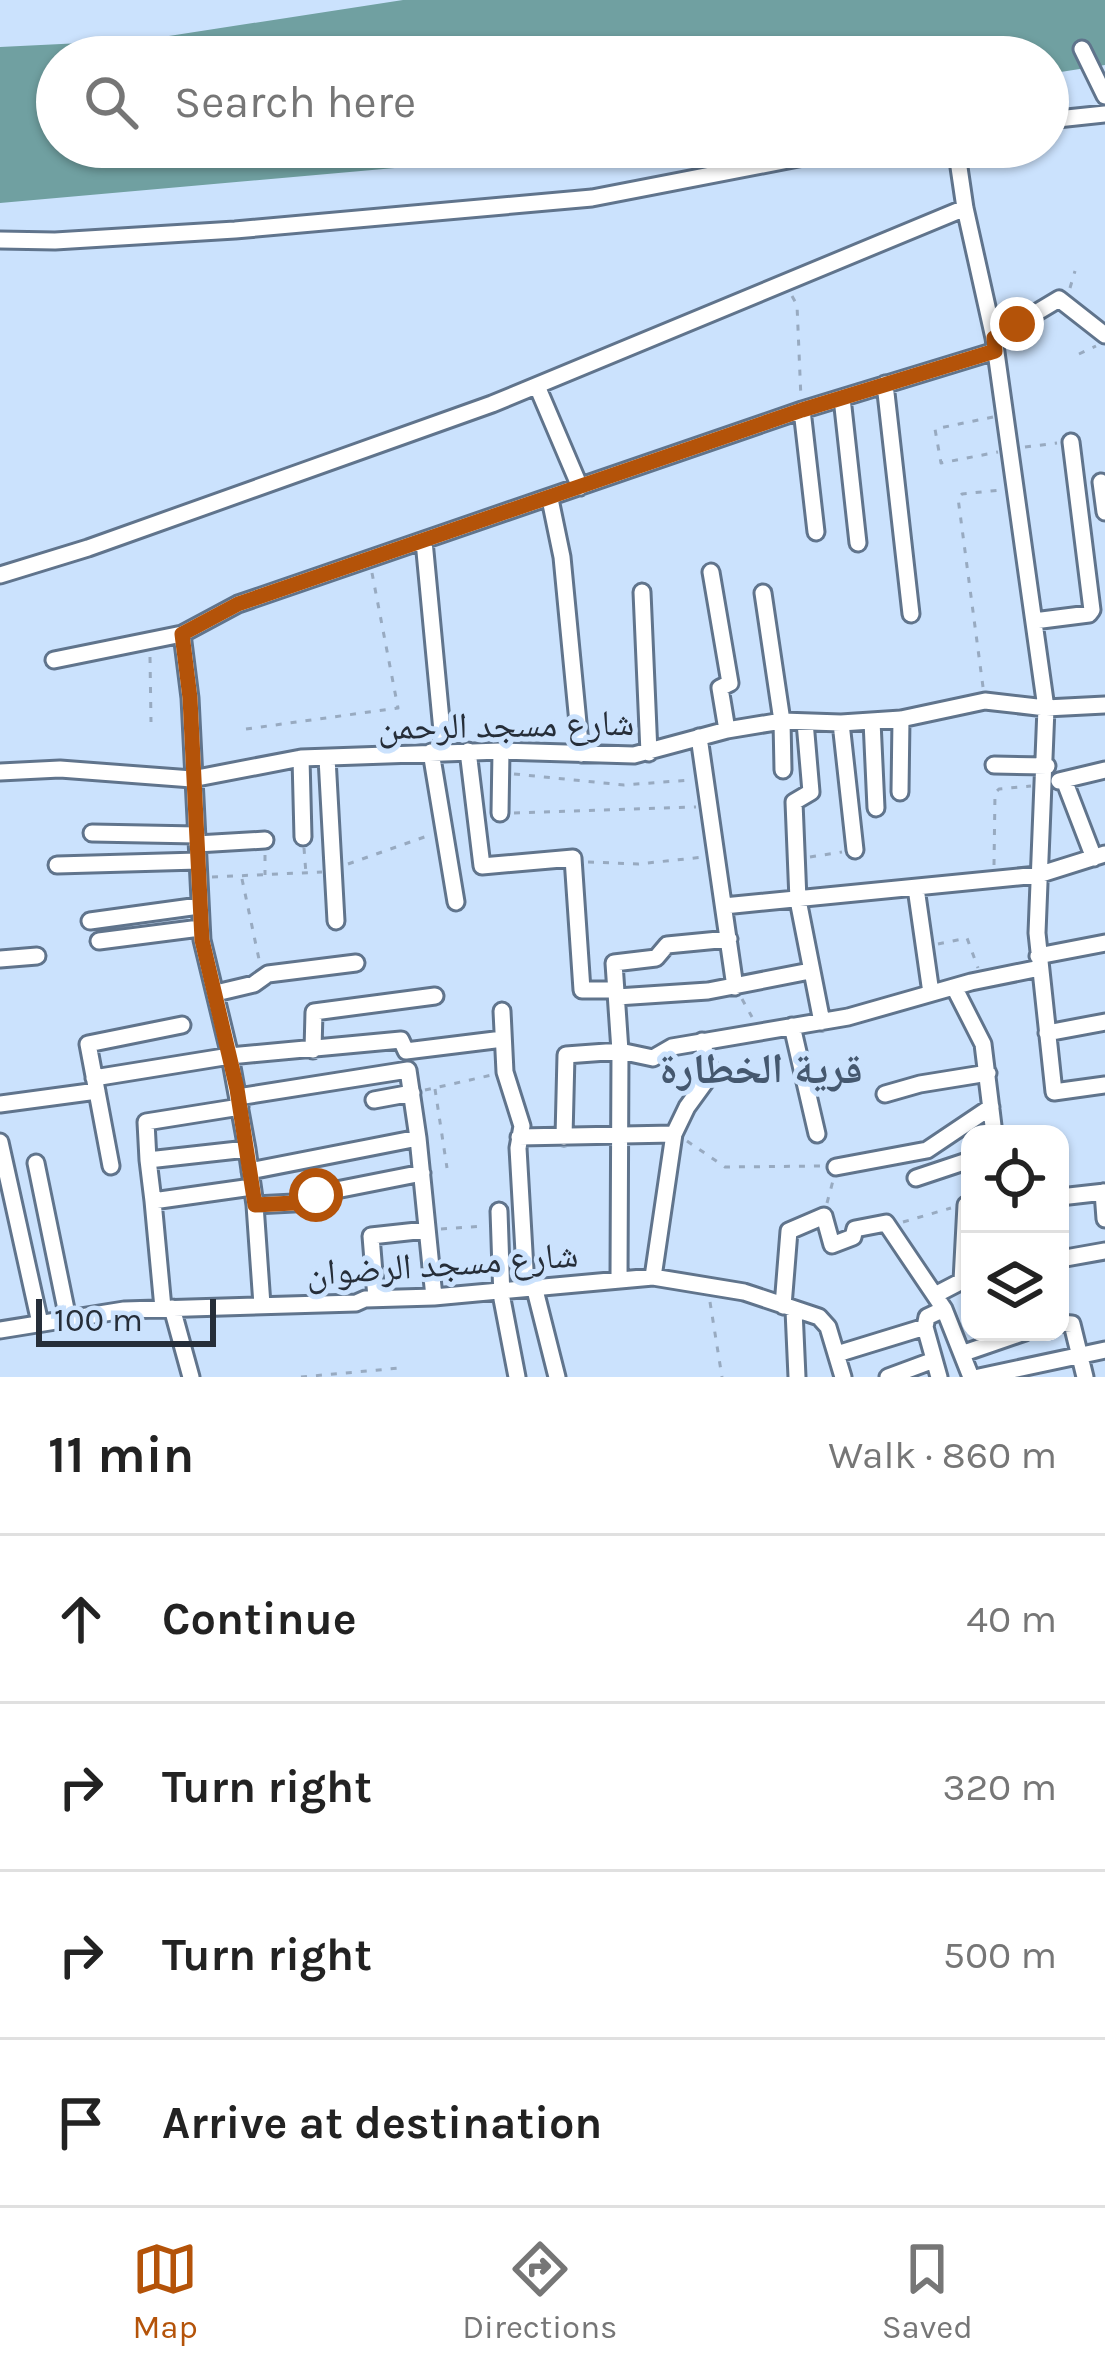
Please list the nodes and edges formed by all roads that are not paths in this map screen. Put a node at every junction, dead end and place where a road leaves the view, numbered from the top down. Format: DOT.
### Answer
graph roads {
  1 [pos="1082,49"];
  2 [pos="1105,96"];
  3 [pos="1105,114"];
  4 [pos="1069,118"];
  5 [pos="745,168"];
  6 [pos="959,168"];
  7 [pos="965,208"];
  8 [pos="0,240"];
  9 [pos="1104,335"];
  10 [pos="995,344"];
  11 [pos="885,384"];
  12 [pos="537,386"];
  13 [pos="842,398"];
  14 [pos="802,410"];
  15 [pos="1071,442"];
  16 [pos="1101,482"];
  17 [pos="580,488"];
  18 [pos="550,499"];
  19 [pos="1105,512"];
  20 [pos="816,532"];
  21 [pos="424,542"];
  22 [pos="858,543"];
  23 [pos="711,572"];
  24 [pos="0,575"];
  25 [pos="642,592"];
  26 [pos="763,593"];
  27 [pos="911,614"];
  28 [pos="1034,621"];
  29 [pos="182,634"];
  30 [pos="54,660"];
  31 [pos="1105,705"];
  32 [pos="1046,708"];
  33 [pos="901,718"];
  34 [pos="782,721"];
  35 [pos="872,721"];
  36 [pos="805,722"];
  37 [pos="841,723"];
  38 [pos="727,730"];
  39 [pos="699,737"];
  40 [pos="468,751"];
  41 [pos="501,751"];
  42 [pos="438,752"];
  43 [pos="649,753"];
  44 [pos="581,754"];
  45 [pos="301,758"];
  46 [pos="327,758"];
  47 [pos="994,765"];
  48 [pos="1047,766"];
  49 [pos="783,770"];
  50 [pos="1105,770"];
  51 [pos="0,772"];
  52 [pos="192,779"];
  53 [pos="1064,780"];
  54 [pos="1045,784"];
  55 [pos="900,791"];
  56 [pos="875,808"];
  57 [pos="500,813"];
  58 [pos="92,832"];
  59 [pos="303,837"];
  60 [pos="265,840"];
  61 [pos="855,850"];
  62 [pos="198,854"];
  63 [pos="1099,856"];
  64 [pos="57,865"];
  65 [pos="1038,875"];
  66 [pos="916,888"];
  67 [pos="798,900"];
  68 [pos="456,902"];
  69 [pos="199,906"];
  70 [pos="724,906"];
  71 [pos="90,921"];
  72 [pos="335,921"];
  73 [pos="200,928"];
  74 [pos="729,939"];
  75 [pos="99,941"];
  76 [pos="1105,943"];
  77 [pos="37,956"];
  78 [pos="0,958"];
  79 [pos="1039,962"];
  80 [pos="356,963"];
  81 [pos="810,971"];
  82 [pos="735,987"];
  83 [pos="954,987"];
  84 [pos="216,993"];
  85 [pos="931,993"];
  86 [pos="616,994"];
  87 [pos="435,997"];
  88 [pos="502,1011"];
  89 [pos="822,1022"];
  90 [pos="1105,1022"];
  91 [pos="182,1025"];
  92 [pos="792,1026"];
  93 [pos="1047,1033"];
  94 [pos="503,1039"];
  95 [pos="702,1041"];
  96 [pos="313,1050"];
  97 [pos="406,1051"];
  98 [pos="620,1051"];
  99 [pos="230,1056"];
  100 [pos="408,1070"];
  101 [pos="988,1073"];
  102 [pos="96,1084"];
  103 [pos="1105,1085"];
  104 [pos="412,1093"];
  105 [pos="885,1094"];
  106 [pos="374,1100"];
  107 [pos="239,1102"];
  108 [pos="0,1104"];
  109 [pos="991,1107"];
  110 [pos="993,1125"];
  111 [pos="674,1134"];
  112 [pos="817,1134"];
  113 [pos="518,1137"];
  114 [pos="564,1137"];
  115 [pos="418,1138"];
  116 [pos="619,1138"];
  117 [pos="0,1142"];
  118 [pos="247,1149"];
  119 [pos="148,1160"];
  120 [pos="36,1163"];
  121 [pos="961,1163"];
  122 [pos="111,1166"];
  123 [pos="836,1167"];
  124 [pos="3,1169"];
  125 [pos="422,1173"];
  126 [pos="916,1178"];
  127 [pos="251,1179"];
  128 [pos="1104,1192"];
  129 [pos="1069,1196"];
  130 [pos="153,1201"];
  131 [pos="255,1205"];
  132 [pos="499,1218"];
  133 [pos="1105,1219"];
  134 [pos="426,1230"];
  135 [pos="966,1233"];
  136 [pos="1105,1251"];
  137 [pos="1069,1257"];
  138 [pos="653,1276"];
  139 [pos="619,1280"];
  140 [pos="530,1287"];
  141 [pos="501,1290"];
  142 [pos="434,1297"];
  143 [pos="376,1298"];
  144 [pos="939,1302"];
  145 [pos="262,1305"];
  146 [pos="167,1308"];
  147 [pos="788,1308"];
  148 [pos="68,1318"];
  149 [pos="40,1323"];
  150 [pos="1069,1324"];
  151 [pos="926,1328"];
  152 [pos="0,1330"];
  153 [pos="999,1341"];
  154 [pos="1105,1350"];
  155 [pos="964,1353"];
  156 [pos="837,1354"];
  157 [pos="1080,1355"];
  158 [pos="937,1368"];
  159 [pos="190,1377"];
  160 [pos="518,1377"];
  161 [pos="556,1377"];
  162 [pos="797,1377"];
  163 [pos="843,1377"];
  164 [pos="888,1377"];
  165 [pos="975,1377"];
  166 [pos="1085,1377"];
  1 -- 2 [label="street"];
  3 -- 4 [label="street"];
  5 -- 8 [label="street"];
  6 -- 7 [label="street"];
  7 -- 10 [label="street"];
  7 -- 12 [label="street"];
  9 -- 10 [label="street"];
  10 -- 11 [label="street"];
  10 -- 28 [label="street"];
  11 -- 13 [label="street"];
  11 -- 27 [label="street"];
  12 -- 17 [label="street"];
  12 -- 24 [label="street"];
  13 -- 14 [label="street"];
  13 -- 22 [label="street"];
  14 -- 17 [label="street"];
  14 -- 20 [label="street"];
  15 -- 28 [label="street"];
  16 -- 19 [label="street"];
  17 -- 18 [label="street"];
  18 -- 21 [label="street"];
  18 -- 44 [label="street"];
  21 -- 29 [label="street"];
  21 -- 42 [label="street"];
  23 -- 38 [label="street"];
  25 -- 43 [label="street"];
  26 -- 34 [label="street"];
  28 -- 32 [label="street"];
  29 -- 30 [label="street"];
  29 -- 52 [label="street"];
  31 -- 32 [label="street, شارع مسجد الرحمن"];
  32 -- 33 [label="street, شارع مسجد الرحمن"];
  32 -- 48 [label="street"];
  33 -- 35 [label="street, شارع مسجد الرحمن"];
  33 -- 55 [label="street"];
  34 -- 36 [label="street, شارع مسجد الرحمن"];
  34 -- 38 [label="street, شارع مسجد الرحمن"];
  34 -- 49 [label="street"];
  35 -- 37 [label="street, شارع مسجد الرحمن"];
  35 -- 56 [label="street"];
  36 -- 37 [label="street, شارع مسجد الرحمن"];
  36 -- 67 [label="street"];
  37 -- 61 [label="street"];
  38 -- 39 [label="street, شارع مسجد الرحمن"];
  39 -- 43 [label="street, شارع مسجد الرحمن"];
  39 -- 70 [label="street"];
  40 -- 41 [label="street, شارع مسجد الرحمن"];
  40 -- 42 [label="street, شارع مسجد الرحمن"];
  40 -- 86 [label="street"];
  41 -- 44 [label="street, شارع مسجد الرحمن"];
  41 -- 57 [label="street"];
  42 -- 46 [label="street, شارع مسجد الرحمن"];
  42 -- 68 [label="street"];
  43 -- 44 [label="street, شارع مسجد الرحمن"];
  45 -- 46 [label="street, شارع مسجد الرحمن"];
  45 -- 52 [label="street, شارع مسجد الرحمن"];
  45 -- 59 [label="street"];
  46 -- 72 [label="street"];
  47 -- 48 [label="street"];
  48 -- 54 [label="street"];
  50 -- 53 [label="street"];
  51 -- 52 [label="street, شارع مسجد الرحمن"];
  52 -- 62 [label="street"];
  53 -- 54 [label="street"];
  53 -- 63 [label="street"];
  54 -- 65 [label="street"];
  58 -- 62 [label="street"];
  60 -- 62 [label="street"];
  62 -- 64 [label="street"];
  62 -- 69 [label="street"];
  63 -- 65 [label="street"];
  65 -- 66 [label="street"];
  65 -- 79 [label="street"];
  66 -- 67 [label="street"];
  66 -- 85 [label="street"];
  67 -- 70 [label="street"];
  67 -- 81 [label="street"];
  69 -- 71 [label="street"];
  69 -- 73 [label="street"];
  70 -- 74 [label="street"];
  73 -- 75 [label="street"];
  73 -- 84 [label="street"];
  74 -- 82 [label="street"];
  74 -- 86 [label="street"];
  76 -- 79 [label="street"];
  77 -- 78 [label="street"];
  79 -- 83 [label="street"];
  79 -- 93 [label="street"];
  80 -- 84 [label="street"];
  81 -- 82 [label="street"];
  81 -- 89 [label="street"];
  82 -- 86 [label="street"];
  83 -- 85 [label="street"];
  83 -- 101 [label="street"];
  84 -- 99 [label="street"];
  85 -- 89 [label="street"];
  86 -- 98 [label="street"];
  87 -- 96 [label="street"];
  88 -- 94 [label="street"];
  89 -- 92 [label="street"];
  90 -- 93 [label="street"];
  91 -- 102 [label="street"];
  92 -- 95 [label="street"];
  92 -- 112 [label="street"];
  93 -- 103 [label="street"];
  94 -- 97 [label="street"];
  94 -- 113 [label="street"];
  95 -- 98 [label="street"];
  95 -- 111 [label="street"];
  96 -- 97 [label="street"];
  96 -- 99 [label="street"];
  97 -- 100 [label="street"];
  98 -- 114 [label="street"];
  98 -- 116 [label="street"];
  99 -- 102 [label="street"];
  99 -- 107 [label="street"];
  100 -- 104 [label="street"];
  100 -- 107 [label="street"];
  101 -- 105 [label="street"];
  101 -- 109 [label="street"];
  102 -- 108 [label="street"];
  102 -- 122 [label="street"];
  104 -- 106 [label="street"];
  104 -- 115 [label="street"];
  107 -- 118 [label="street"];
  107 -- 119 [label="street"];
  109 -- 110 [label="street"];
  109 -- 123 [label="street"];
  111 -- 116 [label="street"];
  111 -- 138 [label="street"];
  113 -- 114 [label="street"];
  113 -- 140 [label="street"];
  114 -- 116 [label="street"];
  115 -- 125 [label="street"];
  115 -- 127 [label="street"];
  116 -- 139 [label="street"];
  117 -- 124 [label="street"];
  118 -- 119 [label="street"];
  118 -- 127 [label="street"];
  119 -- 130 [label="street"];
  120 -- 148 [label="street"];
  121 -- 126 [label="street"];
  124 -- 149 [label="street"];
  125 -- 131 [label="street"];
  125 -- 134 [label="street"];
  127 -- 130 [label="street"];
  127 -- 131 [label="street"];
  128 -- 129 [label="street"];
  128 -- 133 [label="street"];
  130 -- 146 [label="street"];
  131 -- 145 [label="street"];
  132 -- 141 [label="street"];
  134 -- 142 [label="street"];
  134 -- 143 [label="street"];
  135 -- 144 [label="street"];
  136 -- 137 [label="street"];
  138 -- 139 [label="street, شارع مسجد الرضوان"];
  138 -- 147 [label="street, شارع مسجد الرضوان"];
  139 -- 140 [label="street, شارع مسجد الرضوان"];
  140 -- 141 [label="street, شارع مسجد الرضوان"];
  140 -- 161 [label="street"];
  141 -- 142 [label="street, شارع مسجد الرضوان"];
  141 -- 160 [label="street"];
  142 -- 143 [label="street, شارع مسجد الرضوان"];
  143 -- 145 [label="street, شارع مسجد الرضوان"];
  144 -- 147 [label="street"];
  144 -- 151 [label="street"];
  144 -- 155 [label="street"];
  145 -- 146 [label="street, شارع مسجد الرضوان"];
  146 -- 148 [label="street, شارع مسجد الرضوان"];
  146 -- 159 [label="street"];
  147 -- 156 [label="street, شارع مسجد الرضوان"];
  147 -- 162 [label="street"];
  148 -- 149 [label="street, شارع مسجد الرضوان"];
  149 -- 152 [label="street, شارع مسجد الرضوان"];
  150 -- 157 [label="street"];
  151 -- 156 [label="street"];
  151 -- 158 [label="street"];
  153 -- 155 [label="street"];
  154 -- 157 [label="street"];
  155 -- 165 [label="street"];
  156 -- 163 [label="street, شارع مسجد الرضوان"];
  157 -- 165 [label="street"];
  157 -- 166 [label="street"];
  158 -- 164 [label="street"];
}
